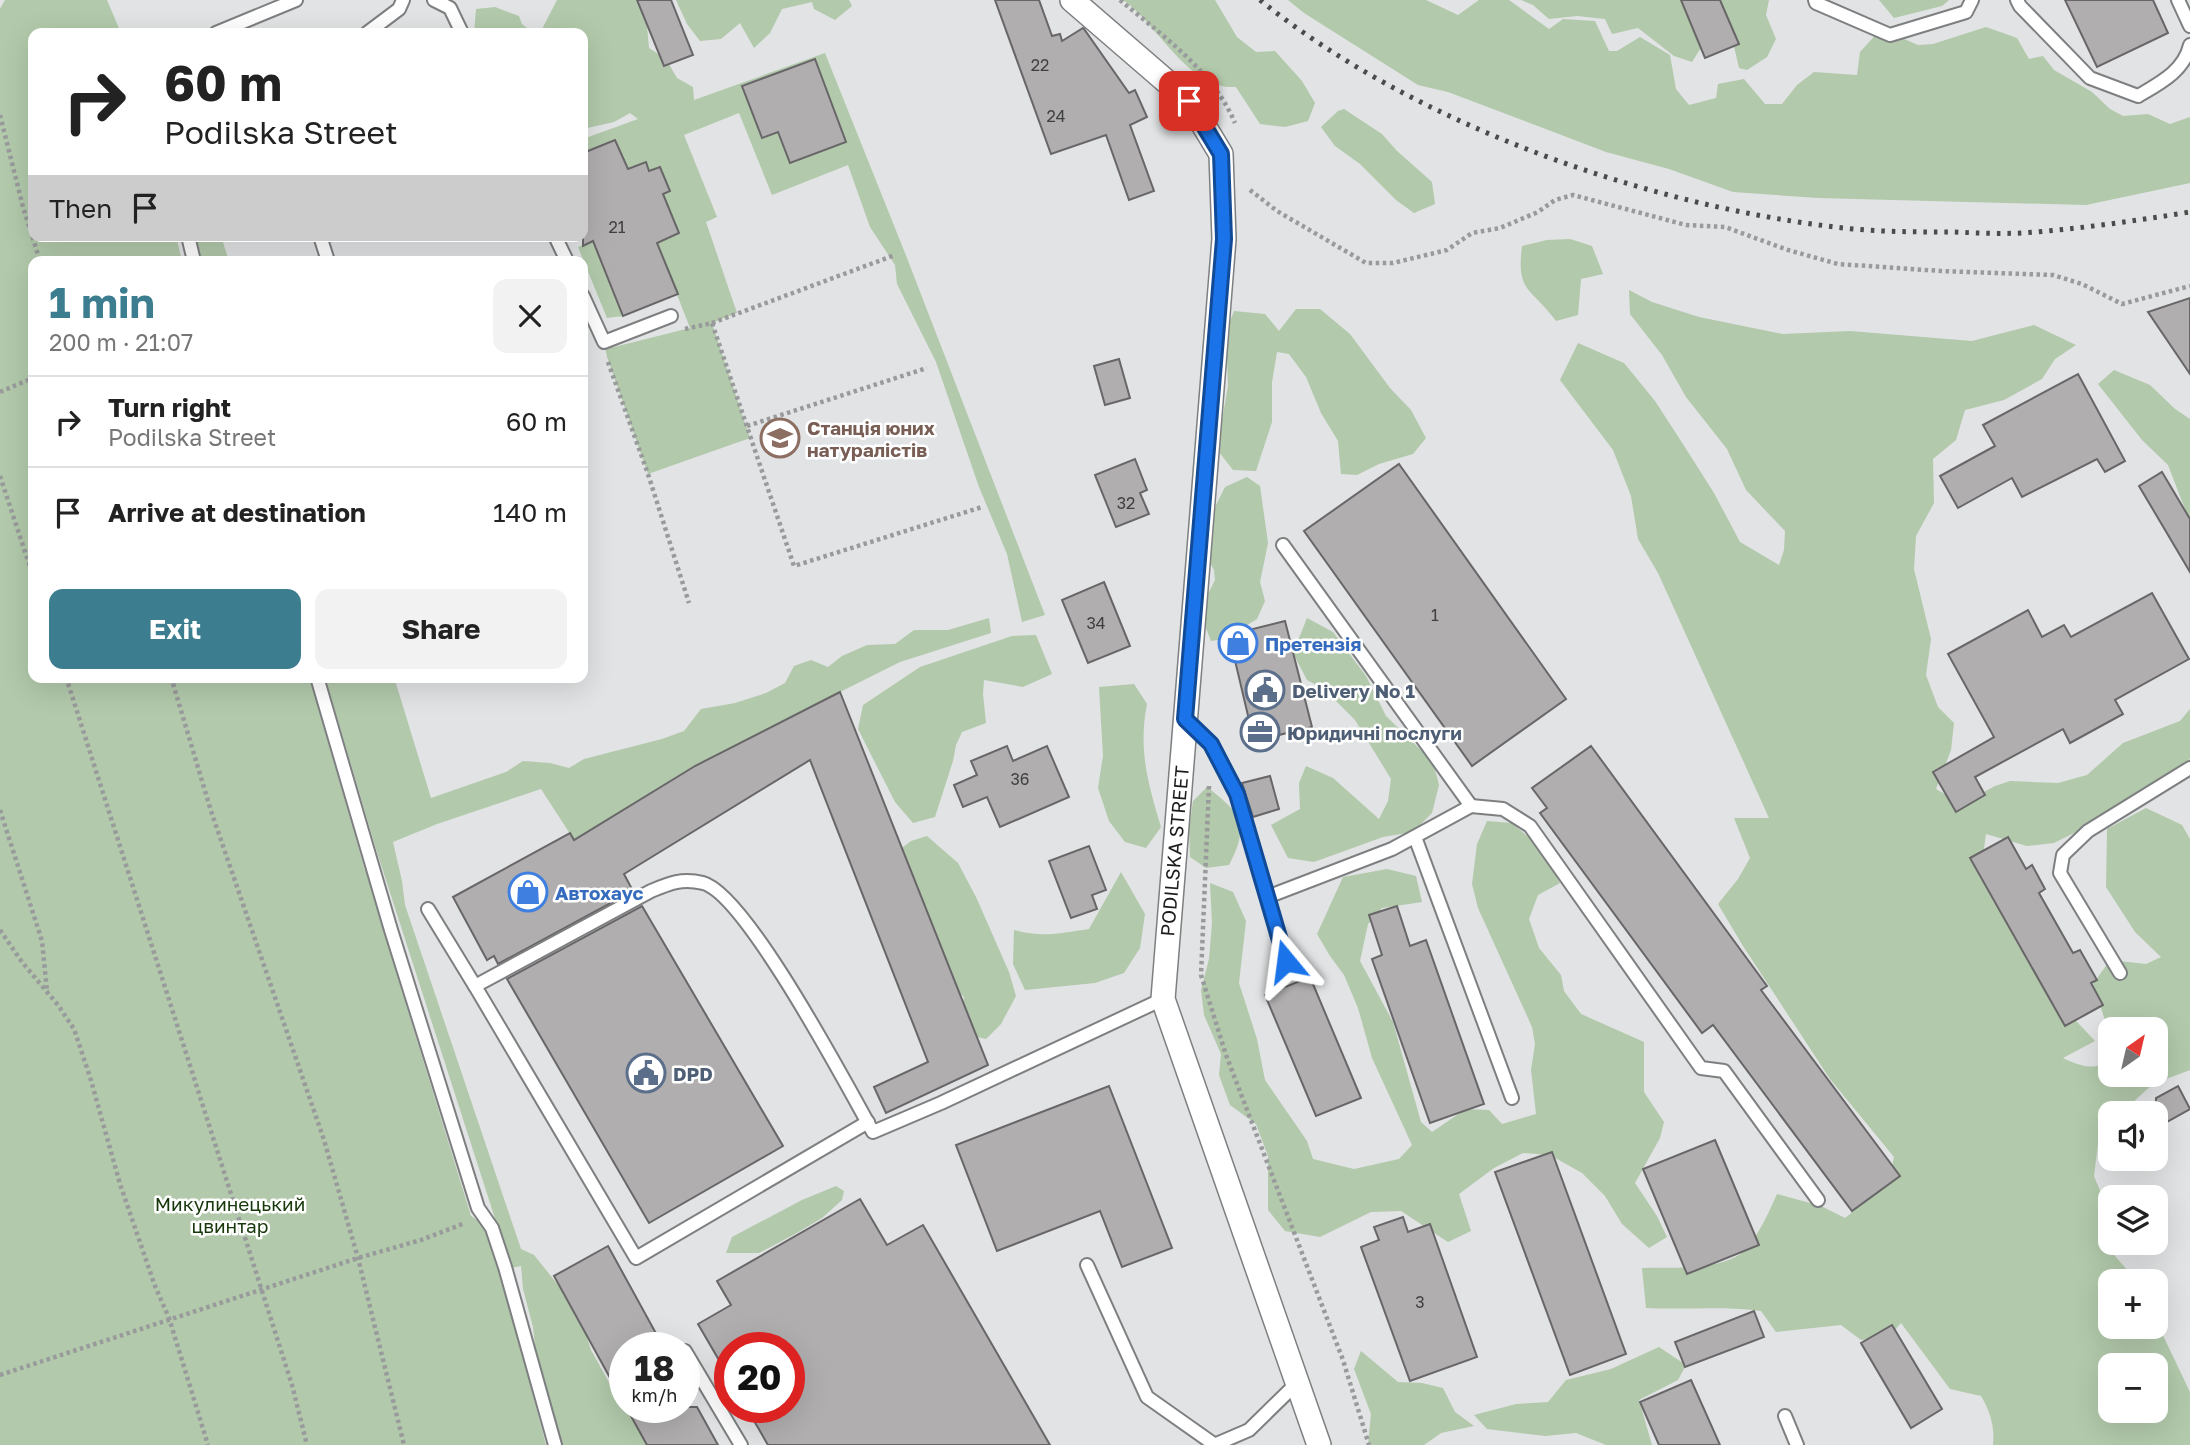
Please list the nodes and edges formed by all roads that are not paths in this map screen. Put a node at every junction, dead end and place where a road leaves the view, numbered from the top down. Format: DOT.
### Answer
graph roads {
  1 [pos="296,0"];
  2 [pos="403,0"];
  3 [pos="434,0"];
  4 [pos="1072,0"];
  5 [pos="1815,0"];
  6 [pos="1972,0"];
  7 [pos="2017,0"];
  8 [pos="2178,0"];
  9 [pos="2190,26"];
  10 [pos="228,28"];
  11 [pos="373,28"];
  12 [pos="460,28"];
  13 [pos="2190,45"];
  14 [pos="588,307"];
  15 [pos="671,316"];
  16 [pos="1283,545"];
  17 [pos="319,683"];
  18 [pos="1185,719"];
  19 [pos="2190,768"];
  20 [pos="1471,806"];
  21 [pos="1415,837"];
  22 [pos="1267,897"];
  23 [pos="428,909"];
  24 [pos="1286,961"];
  25 [pos="2120,973"];
  26 [pos="475,986"];
  27 [pos="1163,999"];
  28 [pos="1512,1098"];
  29 [pos="868,1122"];
  30 [pos="1818,1200"];
  31 [pos="1087,1265"];
  32 [pos="700,1376"];
  33 [pos="1297,1382"];
  34 [pos="1785,1416"];
  35 [pos="1250,1430"];
  36 [pos="555,1445"];
  37 [pos="741,1445"];
  38 [pos="1215,1445"];
  39 [pos="1242,1445"];
  40 [pos="1319,1445"];
  41 [pos="1797,1445"];
  1 -- 10 [label="lane"];
  2 -- 11 [label="lane"];
  3 -- 12 [label="lane"];
  4 -- 18 [label="street, PODILSKA STREET"];
  5 -- 6 [label="lane"];
  7 -- 13 [label="lane"];
  8 -- 9 [label="lane"];
  14 -- 15 [label="lane"];
  16 -- 20 [label="lane"];
  17 -- 36 [label="lane"];
  18 -- 22 [label="lane"];
  18 -- 27 [label="street, PODILSKA STREET"];
  19 -- 25 [label="lane"];
  20 -- 21 [label="lane"];
  20 -- 30 [label="lane"];
  21 -- 22 [label="lane"];
  21 -- 28 [label="lane"];
  22 -- 24 [label="lane"];
  23 -- 26 [label="lane"];
  26 -- 29 [label="lane"];
  26 -- 29 [label="lane"];
  27 -- 29 [label="lane"];
  27 -- 33 [label="street, PODILSKA STREET"];
  31 -- 38 [label="lane"];
  32 -- 37 [label="lane"];
  33 -- 35 [label="lane"];
  33 -- 40 [label="street, PODILSKA STREET"];
  34 -- 41 [label="lane"];
  35 -- 38 [label="lane"];
  35 -- 39 [label="lane"];
}
